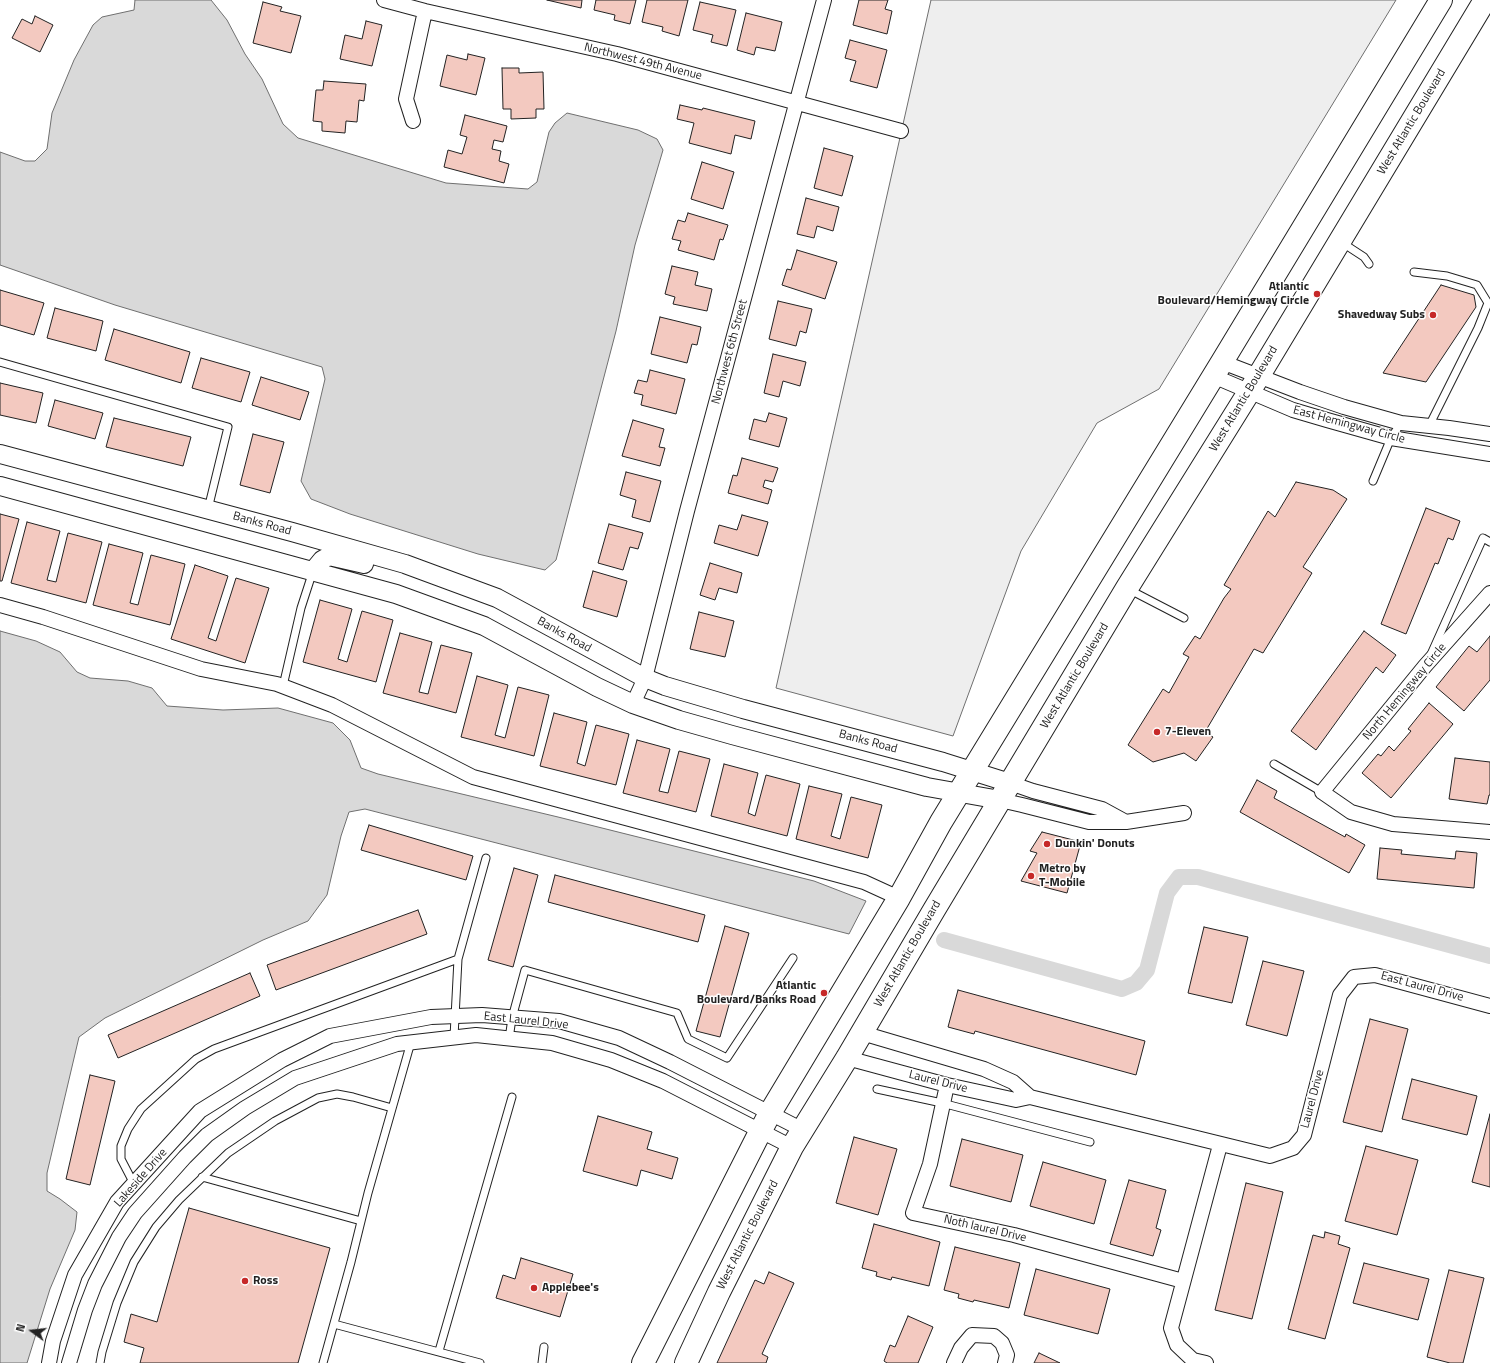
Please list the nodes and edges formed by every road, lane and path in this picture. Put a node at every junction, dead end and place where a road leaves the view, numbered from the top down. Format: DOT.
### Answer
graph roads {
  1 [pos="384,0"];
  2 [pos="824,0"];
  3 [pos="1441,0"];
  4 [pos="1479,2"];
  5 [pos="425,11"];
  6 [pos="797,103"];
  7 [pos="413,121"];
  8 [pos="901,131"];
  9 [pos="1340,241"];
  10 [pos="1369,264"];
  11 [pos="1414,272"];
  12 [pos="0,362"];
  13 [pos="1218,369"];
  14 [pos="1254,384"];
  15 [pos="1401,423"];
  16 [pos="1429,426"];
  17 [pos="1490,434"];
  18 [pos="1391,438"];
  19 [pos="0,454"];
  20 [pos="1490,454"];
  21 [pos="1373,481"];
  22 [pos="0,486"];
  23 [pos="208,510"];
  24 [pos="1490,542"];
  25 [pos="313,571"];
  26 [pos="1127,588"];
  27 [pos="477,590"];
  28 [pos="1490,593"];
  29 [pos="0,606"];
  30 [pos="1184,618"];
  31 [pos="1426,666"];
  32 [pos="645,678"];
  33 [pos="283,686"];
  34 [pos="633,704"];
  35 [pos="1274,764"];
  36 [pos="972,771"];
  37 [pos="1005,792"];
  38 [pos="1322,792"];
  39 [pos="959,793"];
  40 [pos="1184,813"];
  41 [pos="1126,822"];
  42 [pos="1490,832"];
  43 [pos="486,858"];
  44 [pos="898,898"];
  45 [pos="793,958"];
  46 [pos="458,959"];
  47 [pos="1354,978"];
  48 [pos="1490,1006"];
  49 [pos="454,1016"];
  50 [pos="512,1018"];
  51 [pos="862,1033"];
  52 [pos="454,1037"];
  53 [pos="509,1039"];
  54 [pos="411,1042"];
  55 [pos="847,1058"];
  56 [pos="282,1060"];
  57 [pos="295,1078"];
  58 [pos="947,1085"];
  59 [pos="876,1089"];
  60 [pos="512,1097"];
  61 [pos="1030,1097"];
  62 [pos="942,1103"];
  63 [pos="392,1108"];
  64 [pos="766,1122"];
  65 [pos="797,1138"];
  66 [pos="1090,1142"];
  67 [pos="1220,1145"];
  68 [pos="202,1177"];
  69 [pos="134,1184"];
  70 [pos="361,1221"];
  71 [pos="1183,1281"];
  72 [pos="334,1324"];
  73 [pos="544,1347"];
  74 [pos="439,1351"];
  75 [pos="49,1363"];
  76 [pos="69,1363"];
  77 [pos="100,1363"];
  78 [pos="323,1363"];
  79 [pos="480,1363"];
  80 [pos="542,1363"];
  81 [pos="643,1363"];
  82 [pos="686,1363"];
  83 [pos="954,1363"];
  84 [pos="1005,1363"];
  85 [pos="1206,1363"];
  1 -- 5 [label="street, Northwest 49th Avenue"];
  2 -- 6 [label="street, Northwest 6th Street"];
  3 -- 13 [label="main road"];
  4 -- 9 [label="main road, West Atlantic Boulevard"];
  5 -- 6 [label="street, Northwest 49th Avenue"];
  5 -- 7 [label="street"];
  6 -- 8 [label="street, Northwest 49th Avenue"];
  6 -- 32 [label="street, Northwest 6th Street"];
  9 -- 10 [label="lane"];
  9 -- 14 [label="main road, West Atlantic Boulevard"];
  11 -- 16 [label="lane"];
  12 -- 23 [label="lane"];
  13 -- 14 [label="street, East Hemingway Circle"];
  13 -- 36 [label="main road"];
  14 -- 15 [label="street, East Hemingway Circle"];
  14 -- 18 [label="street, East Hemingway Circle"];
  14 -- 26 [label="main road, West Atlantic Boulevard"];
  15 -- 16 [label="street, East Hemingway Circle"];
  15 -- 18 [label="lane"];
  16 -- 17 [label="street, East Hemingway Circle"];
  18 -- 20 [label="street, East Hemingway Circle"];
  18 -- 21 [label="lane"];
  19 -- 23 [label="street, Banks Road"];
  22 -- 25 [label="street, Banks Road"];
  23 -- 27 [label="street, Banks Road"];
  24 -- 31 [label="lane"];
  25 -- 27 [label="street"];
  25 -- 33 [label="lane"];
  25 -- 34 [label="street, Banks Road"];
  26 -- 30 [label="lane"];
  26 -- 37 [label="main road, West Atlantic Boulevard"];
  27 -- 32 [label="street, Banks Road"];
  28 -- 31 [label="street, North Hemingway Circle"];
  29 -- 33 [label="street"];
  31 -- 38 [label="street, North Hemingway Circle"];
  32 -- 34 [label="street, Northwest 6th Street"];
  32 -- 36 [label="street, Banks Road"];
  33 -- 44 [label="street"];
  34 -- 39 [label="street, Banks Road"];
  35 -- 38 [label="lane"];
  36 -- 37 [label="street, Banks Road"];
  36 -- 39 [label="main road"];
  37 -- 39 [label="street, Banks Road"];
  37 -- 41 [label="street, Banks Road"];
  37 -- 41 [label="street, Banks Road"];
  37 -- 51 [label="main road, West Atlantic Boulevard"];
  38 -- 42 [label="street"];
  39 -- 44 [label="main road"];
  40 -- 41 [label="street, Banks Road"];
  43 -- 46 [label="lane"];
  44 -- 64 [label="main road"];
  45 -- 50 [label="lane"];
  46 -- 49 [label="lane"];
  46 -- 69 [label="lane"];
  47 -- 48 [label="street, East Laurel Drive"];
  47 -- 67 [label="street, Laurel Drive"];
  49 -- 50 [label="street, East Laurel Drive"];
  49 -- 52 [label="lane"];
  49 -- 56 [label="street, East Laurel Drive"];
  50 -- 53 [label="lane"];
  50 -- 64 [label="street, East Laurel Drive"];
  51 -- 55 [label="main road, West Atlantic Boulevard"];
  51 -- 61 [label="street, Laurel Drive"];
  52 -- 53 [label="street, East Laurel Drive"];
  52 -- 54 [label="street, East Laurel Drive"];
  53 -- 64 [label="street, East Laurel Drive"];
  54 -- 57 [label="street, East Laurel Drive"];
  54 -- 63 [label="lane"];
  55 -- 58 [label="street, Laurel Drive"];
  55 -- 65 [label="main road, West Atlantic Boulevard"];
  56 -- 69 [label="street, Lakeside Drive"];
  57 -- 76 [label="street, Lakeside Drive"];
  58 -- 61 [label="street, Laurel Drive"];
  58 -- 62 [label="street, Noth laurel Drive"];
  59 -- 62 [label="lane"];
  60 -- 74 [label="lane"];
  61 -- 67 [label="street, Laurel Drive"];
  62 -- 66 [label="lane"];
  62 -- 71 [label="street, Noth laurel Drive"];
  63 -- 68 [label="lane"];
  63 -- 70 [label="lane"];
  64 -- 65 [label="street, East Laurel Drive"];
  64 -- 65 [label="street, East Laurel Drive"];
  64 -- 81 [label="main road"];
  65 -- 82 [label="main road, West Atlantic Boulevard"];
  67 -- 71 [label="street"];
  68 -- 70 [label="lane"];
  68 -- 77 [label="lane"];
  69 -- 75 [label="street, Lakeside Drive"];
  70 -- 72 [label="lane"];
  71 -- 85 [label="street"];
  72 -- 74 [label="lane"];
  72 -- 78 [label="lane"];
  73 -- 80 [label="lane"];
  74 -- 79 [label="lane"];
  83 -- 84 [label="street"];
}
